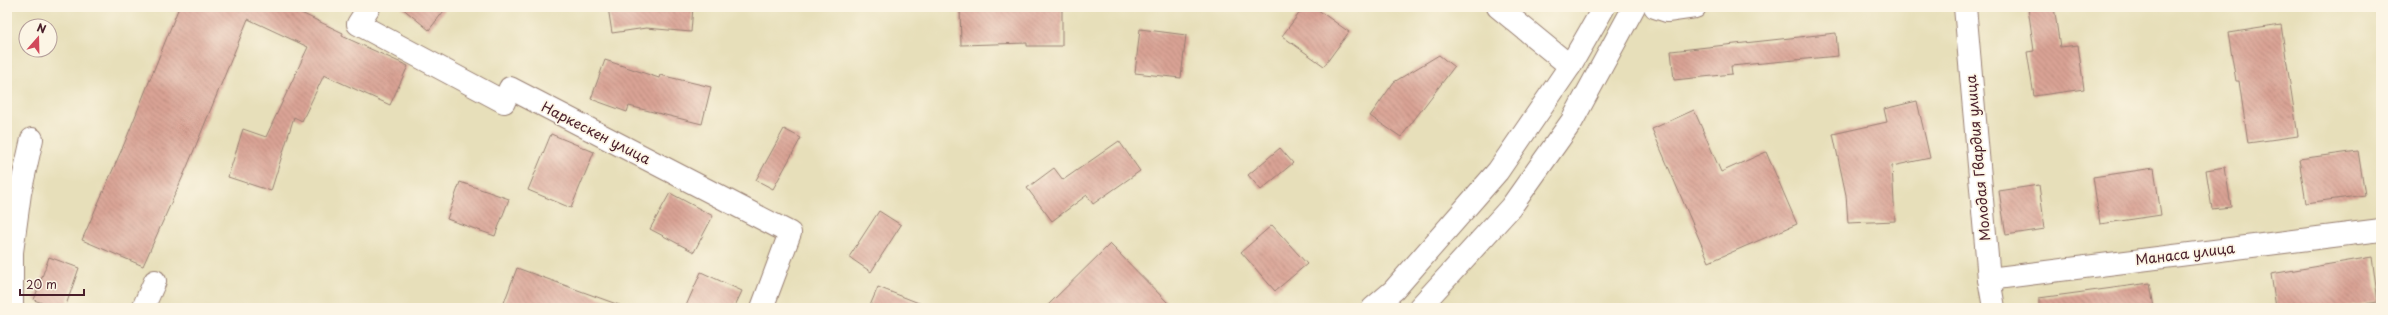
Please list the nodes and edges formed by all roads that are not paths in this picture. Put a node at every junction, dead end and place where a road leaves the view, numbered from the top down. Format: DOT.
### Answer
graph roads {
  1 [pos="369,7"];
  2 [pos="1498,7"];
  3 [pos="1604,7"];
  4 [pos="1634,7"];
  5 [pos="1655,7"];
  6 [pos="1695,7"];
  7 [pos="1965,7"];
  8 [pos="1570,66"];
  9 [pos="32,139"];
  10 [pos="2381,230"];
  11 [pos="1989,279"];
  12 [pos="155,281"];
  13 [pos="12,308"];
  14 [pos="143,308"];
  15 [pos="762,308"];
  16 [pos="1373,308"];
  17 [pos="1419,308"];
  18 [pos="1994,308"];
  1 -- 15 [label="main road, Наркескен улица"];
  2 -- 8 [label="main road"];
  3 -- 8 [label="main road"];
  4 -- 17 [label="main road"];
  5 -- 6 [label="main road"];
  7 -- 11 [label="main road, Молодая Гвардия улица"];
  8 -- 16 [label="main road"];
  9 -- 13 [label="main road"];
  10 -- 11 [label="main road, Манаса улица"];
  11 -- 18 [label="main road, Молодая Гвардия улица"];
  12 -- 14 [label="main road"];
}
